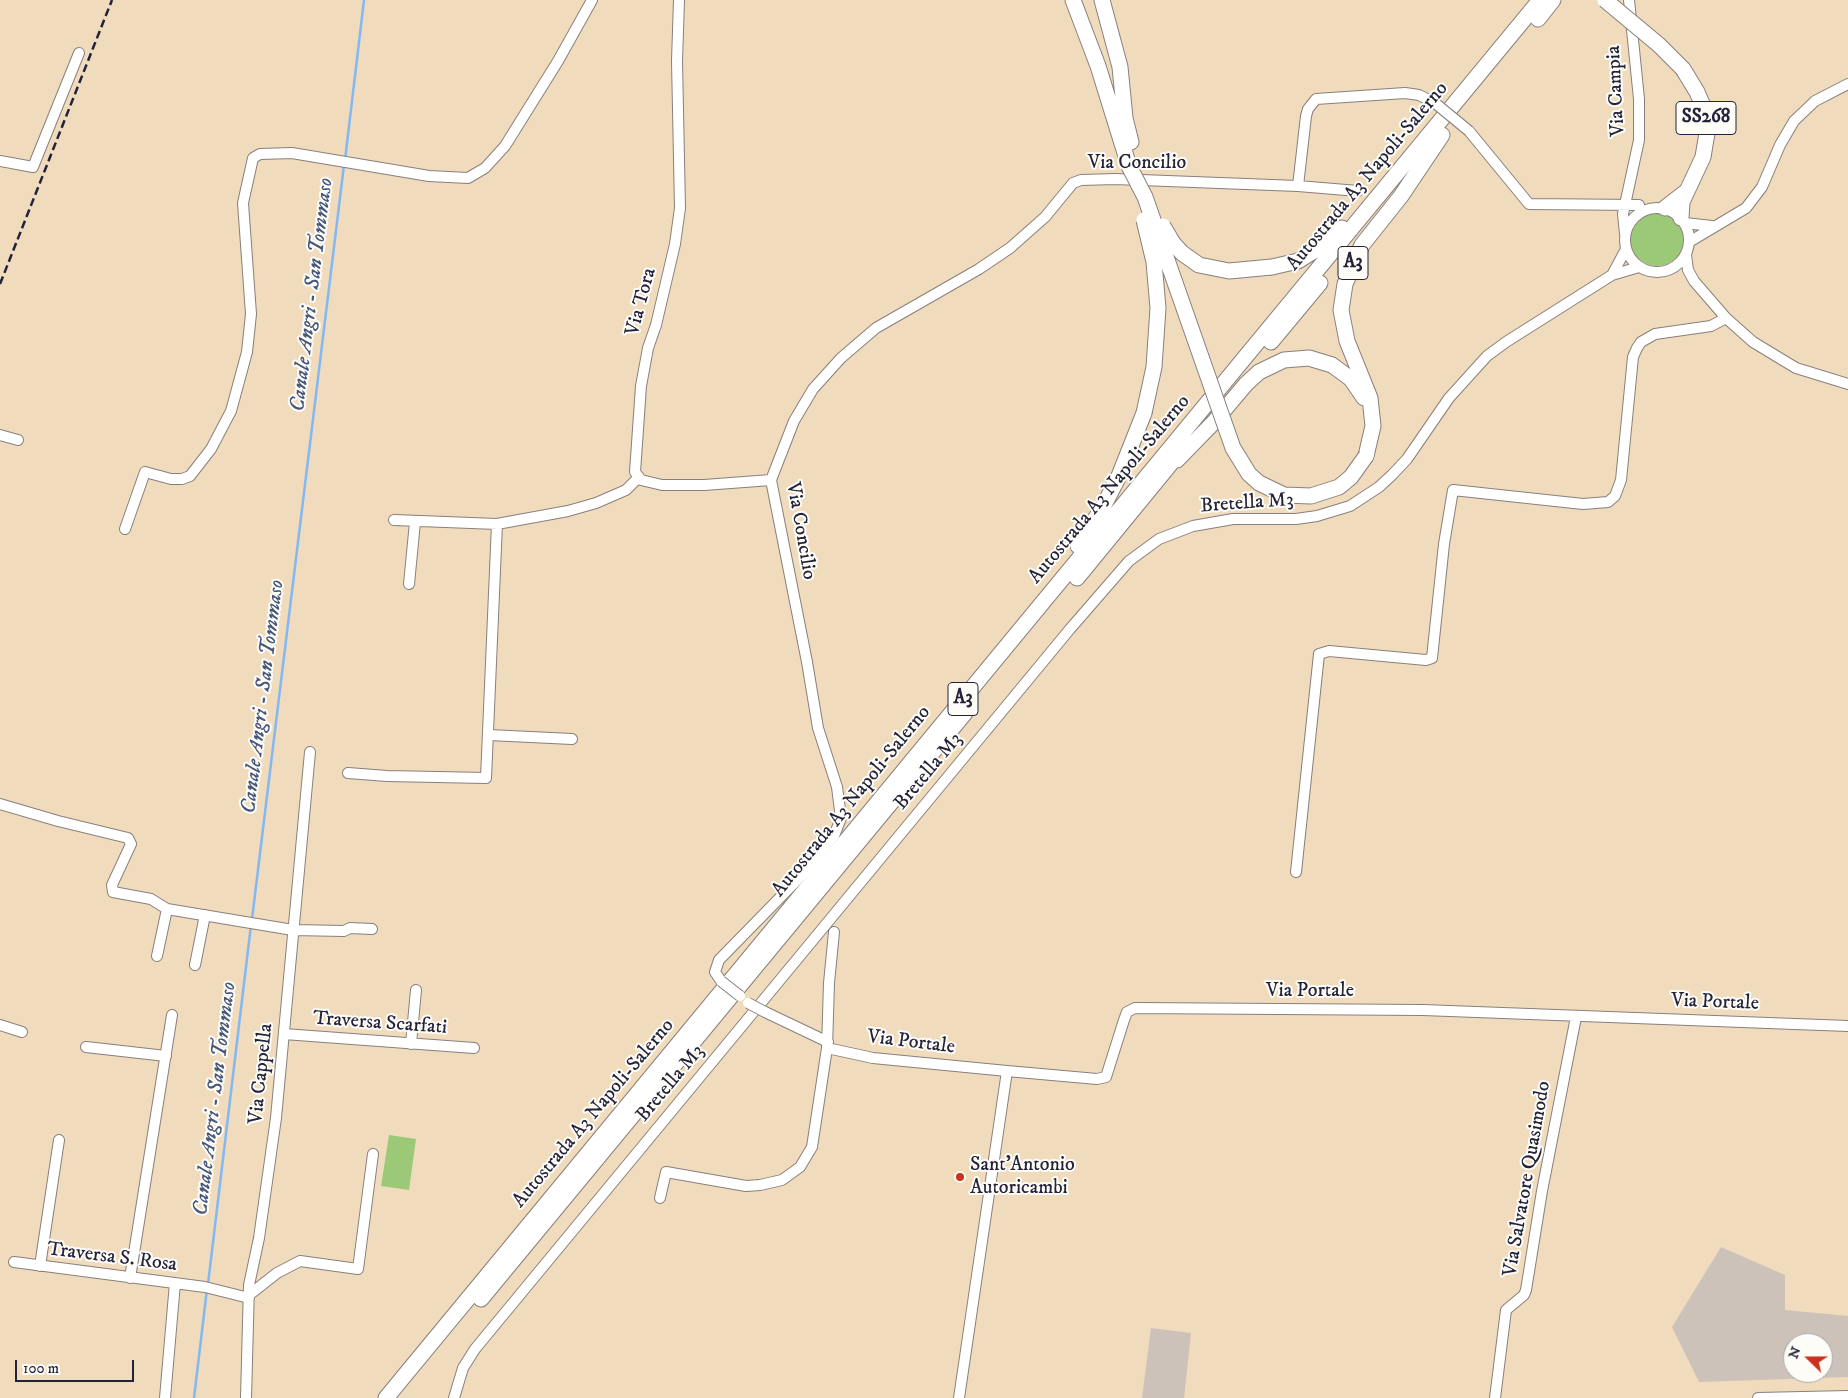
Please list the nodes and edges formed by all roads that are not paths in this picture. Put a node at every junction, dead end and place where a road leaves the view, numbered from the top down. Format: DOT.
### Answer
graph roads {
  1 [pos="592,0"];
  2 [pos="679,0"];
  3 [pos="1073,0"];
  4 [pos="1095,0"];
  5 [pos="1102,0"];
  6 [pos="1540,0"];
  7 [pos="1554,0"];
  8 [pos="1605,0"];
  9 [pos="1629,0"];
  10 [pos="1114,44"];
  11 [pos="79,53"];
  12 [pos="1848,84"];
  13 [pos="1438,132"];
  14 [pos="0,161"];
  15 [pos="1134,164"];
  16 [pos="1631,178"];
  17 [pos="1298,186"];
  18 [pos="1688,190"];
  19 [pos="1358,191"];
  20 [pos="1626,204"];
  21 [pos="1609,206"];
  22 [pos="1651,207"];
  23 [pos="1683,221"];
  24 [pos="1623,223"];
  25 [pos="1712,226"];
  26 [pos="1625,234"];
  27 [pos="1689,242"];
  28 [pos="1626,249"];
  29 [pos="1686,254"];
  30 [pos="1639,267"];
  31 [pos="1669,270"];
  32 [pos="1612,274"];
  33 [pos="1694,281"];
  34 [pos="1726,318"];
  35 [pos="1848,384"];
  36 [pos="1371,413"];
  37 [pos="0,435"];
  38 [pos="18,440"];
  39 [pos="1162,474"];
  40 [pos="639,477"];
  41 [pos="771,480"];
  42 [pos="394,520"];
  43 [pos="415,522"];
  44 [pos="497,524"];
  45 [pos="125,529"];
  46 [pos="409,584"];
  47 [pos="980,678"];
  48 [pos="489,736"];
  49 [pos="572,738"];
  50 [pos="310,752"];
  51 [pos="348,773"];
  52 [pos="0,804"];
  53 [pos="1296,872"];
  54 [pos="167,909"];
  55 [pos="205,915"];
  56 [pos="372,929"];
  57 [pos="293,930"];
  58 [pos="834,932"];
  59 [pos="157,956"];
  60 [pos="194,966"];
  61 [pos="416,990"];
  62 [pos="172,1015"];
  63 [pos="1576,1017"];
  64 [pos="0,1025"];
  65 [pos="1848,1026"];
  66 [pos="22,1032"];
  67 [pos="284,1034"];
  68 [pos="411,1044"];
  69 [pos="827,1045"];
  70 [pos="86,1047"];
  71 [pos="474,1048"];
  72 [pos="166,1056"];
  73 [pos="1007,1071"];
  74 [pos="59,1140"];
  75 [pos="373,1154"];
  76 [pos="660,1198"];
  77 [pos="14,1262"];
  78 [pos="40,1266"];
  79 [pos="130,1278"];
  80 [pos="174,1283"];
  81 [pos="249,1297"];
  82 [pos="1848,1396"];
  83 [pos="165,1398"];
  84 [pos="246,1398"];
  85 [pos="386,1398"];
  86 [pos="399,1398"];
  87 [pos="454,1398"];
  88 [pos="959,1398"];
  89 [pos="1495,1398"];
  90 [pos="1758,1398"];
  1 -- 45 [label="street"];
  2 -- 40 [label="street, Via Tora"];
  3 -- 15 [label="highway, A3"];
  4 -- 10 [label="highway"];
  5 -- 10 [label="highway"];
  6 -- 13 [label="highway, Autostrada A3 Napoli-Salerno / A3"];
  7 -- 13 [label="highway, Autostrada A3 Napoli-Salerno / A3"];
  8 -- 18 [label="highway, SS268, bridge"];
  9 -- 16 [label="street, Via Campia"];
  10 -- 15 [label="highway, A3"];
  11 -- 14 [label="street"];
  12 -- 25 [label="street"];
  13 -- 15 [label="highway, A3, bridge"];
  13 -- 36 [label="highway, A3"];
  13 -- 39 [label="highway, Autostrada A3 Napoli-Salerno / A3"];
  13 -- 47 [label="highway, Autostrada A3 Napoli-Salerno / A3"];
  15 -- 36 [label="highway, A3, bridge"];
  15 -- 47 [label="highway, A3, bridge"];
  16 -- 20 [label="street, Via Campia"];
  16 -- 22 [label="street"];
  17 -- 19 [label="street, Via Concilio"];
  17 -- 21 [label="street, bridge"];
  17 -- 41 [label="street, Via Concilio"];
  18 -- 22 [label="highway, SS268"];
  18 -- 23 [label="highway, SS268"];
  20 -- 21 [label="street"];
  20 -- 22 [label="street"];
  20 -- 24 [label="street, Via Campia"];
  21 -- 24 [label="street"];
  22 -- 23 [label="street"];
  22 -- 26 [label="street"];
  23 -- 25 [label="street"];
  23 -- 27 [label="street"];
  24 -- 26 [label="street"];
  25 -- 27 [label="street"];
  26 -- 28 [label="street"];
  27 -- 29 [label="street"];
  28 -- 30 [label="street"];
  28 -- 32 [label="street, Bretella M3"];
  29 -- 31 [label="street"];
  29 -- 33 [label="street"];
  30 -- 31 [label="street"];
  30 -- 32 [label="street, Bretella M3"];
  31 -- 33 [label="street"];
  32 -- 87 [label="street, Bretella M3"];
  33 -- 34 [label="street"];
  34 -- 35 [label="street"];
  34 -- 53 [label="street"];
  36 -- 39 [label="highway, A3"];
  37 -- 38 [label="street"];
  39 -- 86 [label="highway, Autostrada A3 Napoli-Salerno / A3"];
  40 -- 41 [label="street"];
  40 -- 44 [label="street"];
  41 -- 69 [label="street, Via Concilio, bridge"];
  42 -- 43 [label="street"];
  43 -- 44 [label="street"];
  43 -- 46 [label="street"];
  44 -- 48 [label="street"];
  47 -- 85 [label="highway, Autostrada A3 Napoli-Salerno / A3"];
  48 -- 49 [label="street"];
  48 -- 51 [label="street"];
  50 -- 57 [label="street, Via Cappella"];
  52 -- 54 [label="street"];
  54 -- 55 [label="street"];
  54 -- 59 [label="street"];
  55 -- 57 [label="street"];
  55 -- 60 [label="street"];
  56 -- 57 [label="street"];
  57 -- 67 [label="street, Via Cappella"];
  58 -- 69 [label="street"];
  61 -- 68 [label="street"];
  62 -- 72 [label="street"];
  63 -- 65 [label="street, Via Portale"];
  63 -- 73 [label="street, Via Portale"];
  63 -- 89 [label="street, Via Salvatore Quasimodo"];
  64 -- 66 [label="street"];
  67 -- 68 [label="street, Traversa Scarfati"];
  67 -- 81 [label="street, Via Cappella"];
  68 -- 71 [label="street, Traversa Scarfati"];
  69 -- 73 [label="street, Via Portale"];
  69 -- 76 [label="street"];
  70 -- 72 [label="street"];
  72 -- 79 [label="street"];
  73 -- 88 [label="street"];
  74 -- 78 [label="street"];
  75 -- 81 [label="street"];
  77 -- 78 [label="street, Traversa S. Rosa"];
  78 -- 79 [label="street, Traversa S. Rosa"];
  79 -- 80 [label="street, Traversa S. Rosa"];
  80 -- 81 [label="street, Traversa S. Rosa"];
  80 -- 83 [label="street"];
  81 -- 84 [label="street, Via Cappella"];
  82 -- 90 [label="street"];
}
